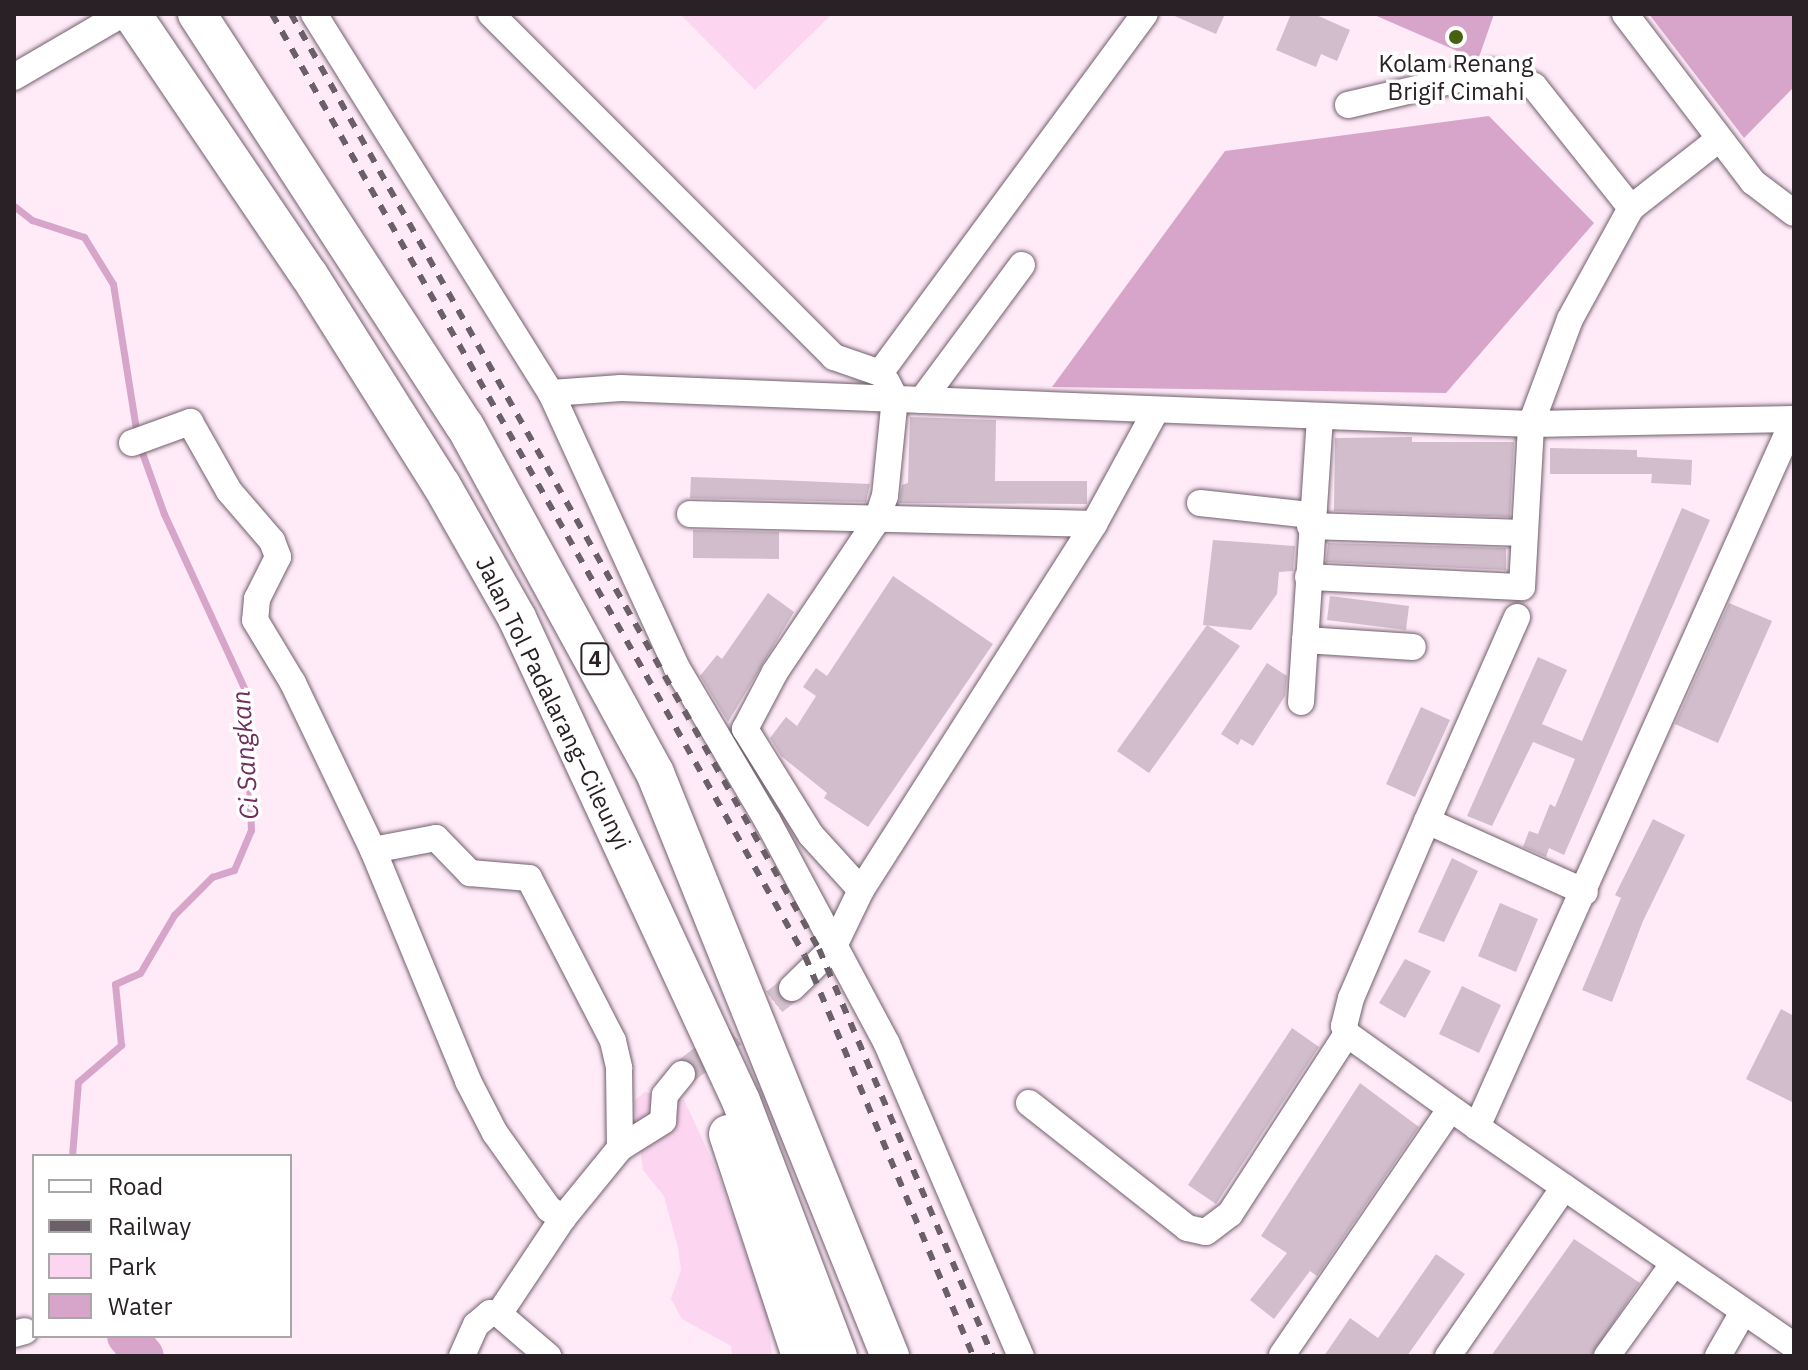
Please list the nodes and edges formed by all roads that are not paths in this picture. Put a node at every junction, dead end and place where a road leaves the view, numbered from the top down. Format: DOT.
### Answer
graph roads {
  1 [pos="197,14"];
  2 [pos="314,14"];
  3 [pos="491,14"];
  4 [pos="1145,14"];
  5 [pos="1625,14"];
  6 [pos="125,15"];
  7 [pos="14,77"];
  8 [pos="1348,105"];
  9 [pos="1719,139"];
  10 [pos="1631,208"];
  11 [pos="1794,213"];
  12 [pos="1022,265"];
  13 [pos="880,373"];
  14 [pos="551,393"];
  15 [pos="895,398"];
  16 [pos="922,400"];
  17 [pos="1155,412"];
  18 [pos="1320,417"];
  19 [pos="1794,419"];
  20 [pos="1531,424"];
  21 [pos="138,441"];
  22 [pos="1200,503"];
  23 [pos="690,514"];
  24 [pos="877,520"];
  25 [pos="1311,521"];
  26 [pos="1094,524"];
  27 [pos="1524,533"];
  28 [pos="1308,577"];
  29 [pos="1517,617"];
  30 [pos="1305,640"];
  31 [pos="1413,647"];
  32 [pos="1301,702"];
  33 [pos="1427,821"];
  34 [pos="373,850"];
  35 [pos="861,890"];
  36 [pos="1585,892"];
  37 [pos="663,937"];
  38 [pos="833,948"];
  39 [pos="792,988"];
  40 [pos="1347,1034"];
  41 [pos="682,1074"];
  42 [pos="1029,1103"];
  43 [pos="1450,1110"];
  44 [pos="1477,1127"];
  45 [pos="620,1148"];
  46 [pos="1564,1187"];
  47 [pos="563,1218"];
  48 [pos="1672,1266"];
  49 [pos="499,1314"];
  50 [pos="1742,1314"];
  51 [pos="1794,1346"];
  52 [pos="1282,1355"];
  53 [pos="462,1356"];
  54 [pos="548,1356"];
  55 [pos="801,1356"];
  56 [pos="838,1356"];
  57 [pos="890,1356"];
  58 [pos="1021,1356"];
  59 [pos="1448,1356"];
  60 [pos="1607,1356"];
  61 [pos="1718,1356"];
  1 -- 57 [label="highway, 4"];
  2 -- 14 [label="street"];
  3 -- 13 [label="street"];
  4 -- 13 [label="street"];
  5 -- 9 [label="street"];
  6 -- 7 [label="street"];
  6 -- 37 [label="highway, Jalan Tol Padalarang–Cileunyi / 4"];
  8 -- 10 [label="street"];
  9 -- 10 [label="street"];
  9 -- 11 [label="street"];
  10 -- 20 [label="street"];
  12 -- 16 [label="street"];
  13 -- 15 [label="street"];
  14 -- 15 [label="street"];
  14 -- 38 [label="street"];
  15 -- 16 [label="street"];
  15 -- 24 [label="street"];
  16 -- 17 [label="street"];
  17 -- 18 [label="street"];
  17 -- 26 [label="street"];
  18 -- 20 [label="street"];
  18 -- 25 [label="street"];
  19 -- 20 [label="street"];
  19 -- 36 [label="street"];
  20 -- 27 [label="street"];
  21 -- 34 [label="street"];
  22 -- 25 [label="street"];
  23 -- 24 [label="street"];
  24 -- 26 [label="street"];
  24 -- 35 [label="street"];
  25 -- 27 [label="street"];
  25 -- 28 [label="street"];
  26 -- 35 [label="street"];
  27 -- 28 [label="street"];
  28 -- 30 [label="street"];
  29 -- 33 [label="street"];
  30 -- 31 [label="street"];
  30 -- 32 [label="street"];
  33 -- 36 [label="street"];
  33 -- 40 [label="street"];
  34 -- 45 [label="street"];
  34 -- 47 [label="street"];
  35 -- 38 [label="street"];
  36 -- 44 [label="street"];
  37 -- 55 [label="highway"];
  37 -- 56 [label="highway, Jalan Tol Padalarang–Cileunyi / 4"];
  38 -- 39 [label="street"];
  38 -- 58 [label="street"];
  40 -- 42 [label="street"];
  40 -- 43 [label="street"];
  41 -- 45 [label="street"];
  43 -- 44 [label="street"];
  43 -- 52 [label="street"];
  44 -- 46 [label="street"];
  45 -- 47 [label="street"];
  46 -- 48 [label="street"];
  46 -- 59 [label="street"];
  47 -- 49 [label="street"];
  48 -- 50 [label="street"];
  48 -- 60 [label="street"];
  49 -- 53 [label="street"];
  49 -- 54 [label="street"];
  50 -- 51 [label="street"];
  50 -- 61 [label="street"];
}
